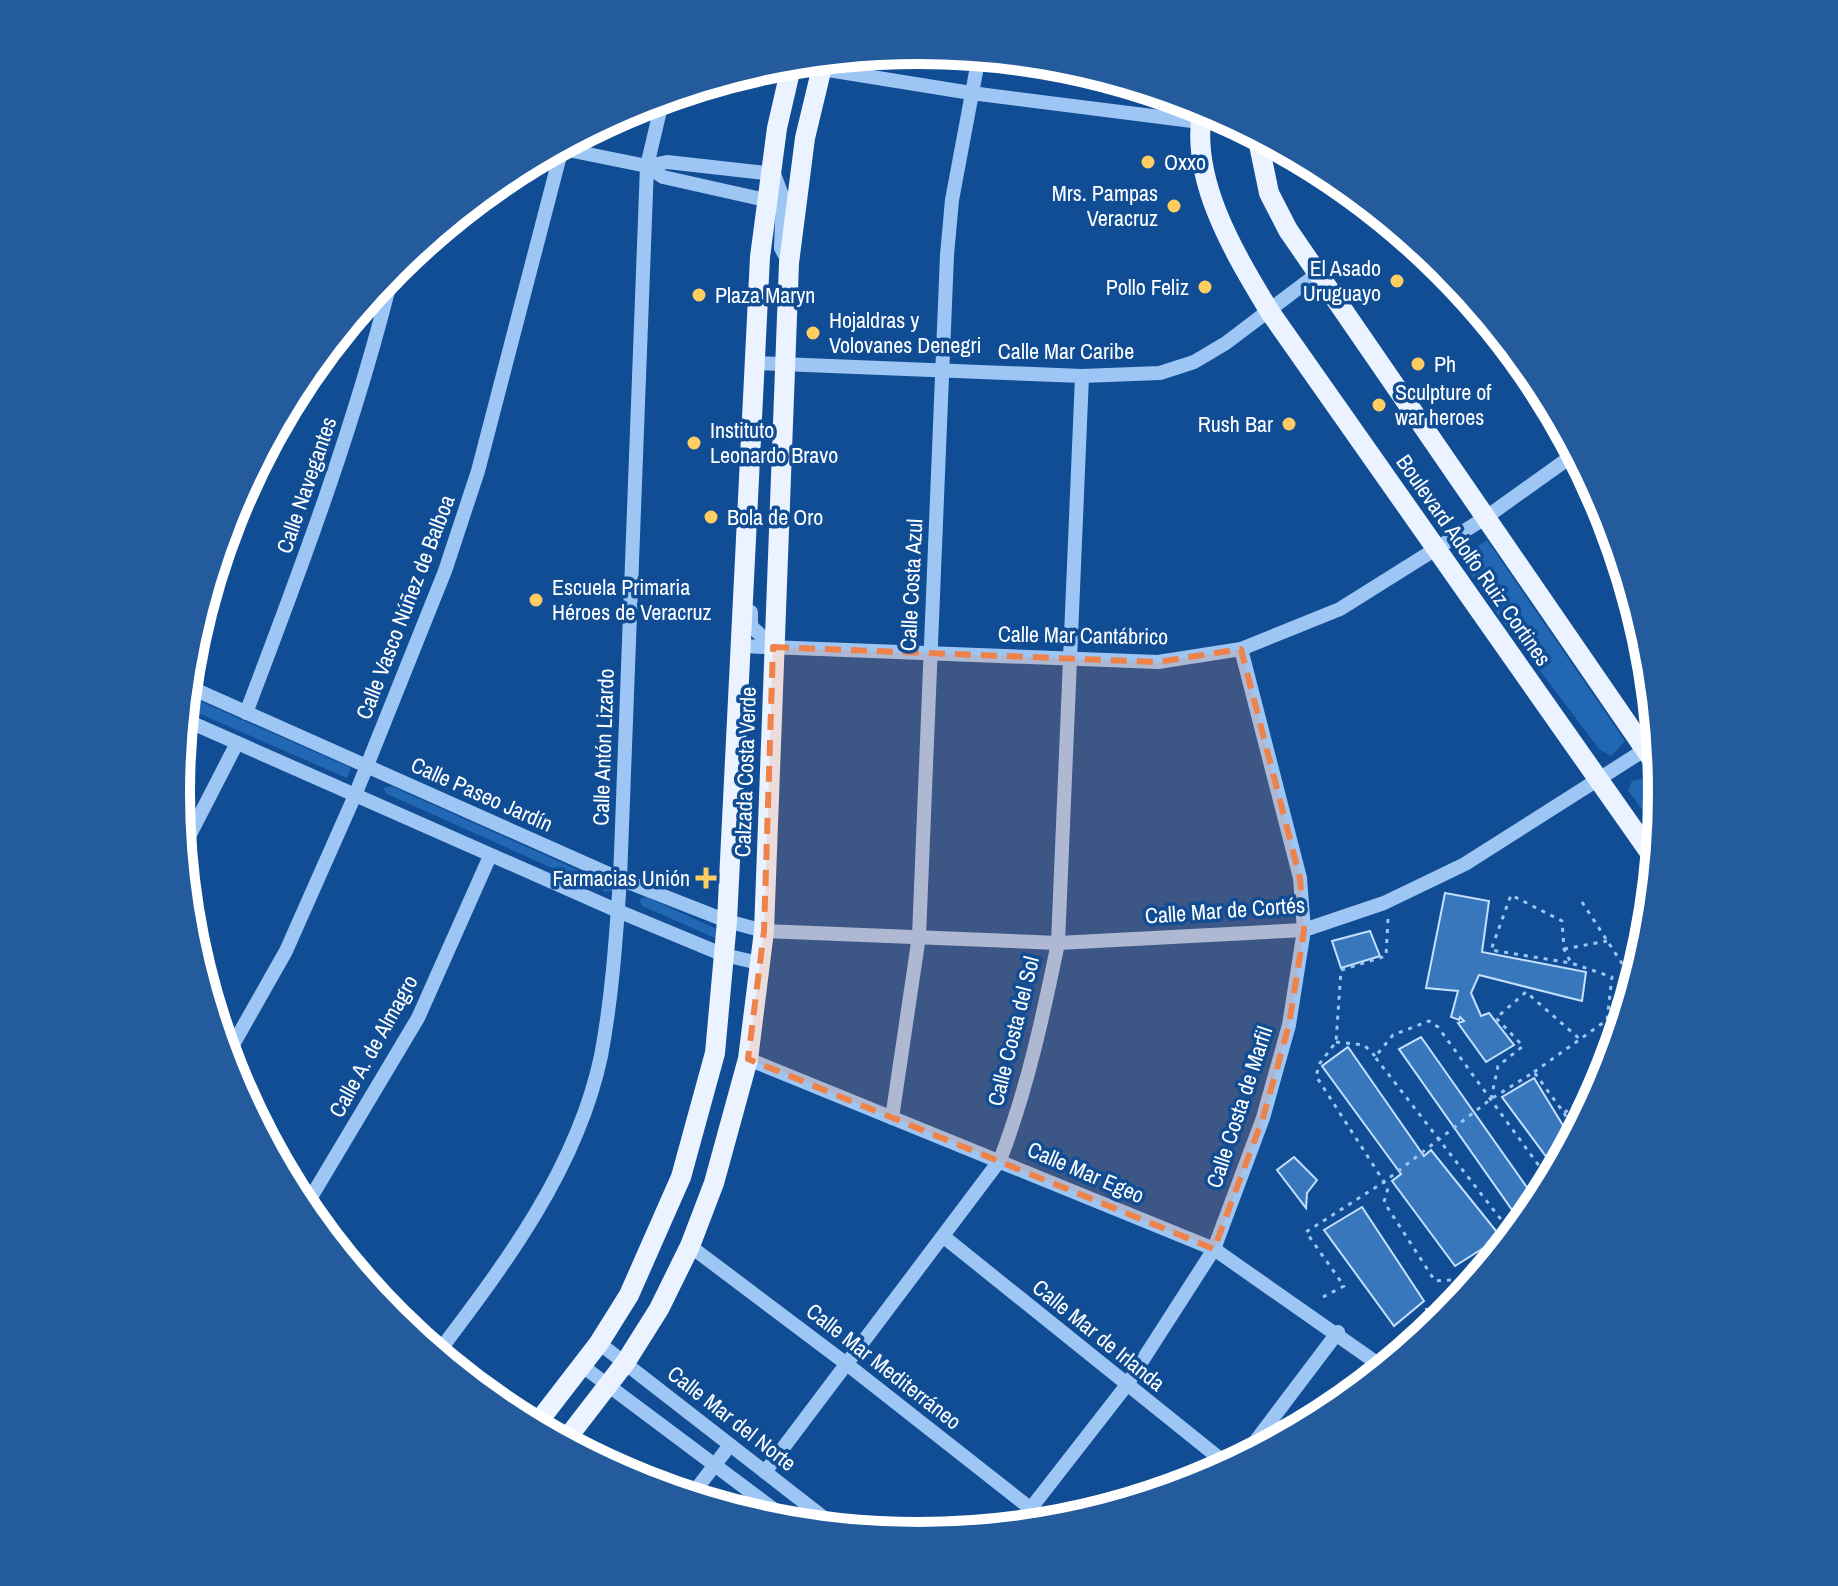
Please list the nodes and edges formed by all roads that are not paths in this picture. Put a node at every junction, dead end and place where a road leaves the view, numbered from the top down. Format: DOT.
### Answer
graph roads {
  1 [pos="977,67"];
  2 [pos="839,69"];
  3 [pos="807,73"];
  4 [pos="802,74"];
  5 [pos="971,93"];
  6 [pos="660,112"];
  7 [pos="1178,112"];
  8 [pos="1202,121"];
  9 [pos="1260,149"];
  10 [pos="575,151"];
  11 [pos="557,161"];
  12 [pos="647,166"];
  13 [pos="774,174"];
  14 [pos="770,201"];
  15 [pos="789,263"];
  16 [pos="1317,274"];
  17 [pos="386,296"];
  18 [pos="1270,312"];
  19 [pos="755,363"];
  20 [pos="785,365"];
  21 [pos="945,372"];
  22 [pos="1082,376"];
  23 [pos="1567,460"];
  24 [pos="1485,518"];
  25 [pos="746,546"];
  26 [pos="1438,550"];
  27 [pos="741,646"];
  28 [pos="773,647"];
  29 [pos="1241,649"];
  30 [pos="930,652"];
  31 [pos="1067,658"];
  32 [pos="197,691"];
  33 [pos="246,713"];
  34 [pos="194,724"];
  35 [pos="1645,738"];
  36 [pos="237,743"];
  37 [pos="1646,749"];
  38 [pos="367,767"];
  39 [pos="1599,781"];
  40 [pos="356,793"];
  41 [pos="192,831"];
  42 [pos="1646,847"];
  43 [pos="490,856"];
  44 [pos="620,879"];
  45 [pos="618,911"];
  46 [pos="727,921"];
  47 [pos="1304,930"];
  48 [pos="764,931"];
  49 [pos="919,936"];
  50 [pos="1058,943"];
  51 [pos="724,955"];
  52 [pos="759,963"];
  53 [pos="234,1042"];
  54 [pos="748,1059"];
  55 [pos="892,1118"];
  56 [pos="1000,1160"];
  57 [pos="312,1196"];
  58 [pos="944,1237"];
  59 [pos="690,1246"];
  60 [pos="1214,1249"];
  61 [pos="1338,1332"];
  62 [pos="599,1343"];
  63 [pos="443,1345"];
  64 [pos="1375,1361"];
  65 [pos="625,1363"];
  66 [pos="581,1365"];
  67 [pos="848,1365"];
  68 [pos="609,1385"];
  69 [pos="1126,1386"];
  70 [pos="542,1417"];
  71 [pos="571,1433"];
  72 [pos="1258,1438"];
  73 [pos="730,1445"];
  74 [pos="1218,1458"];
  75 [pos="715,1464"];
  76 [pos="765,1472"];
  77 [pos="698,1487"];
  78 [pos="770,1506"];
  79 [pos="1031,1509"];
  80 [pos="1035,1512"];
  81 [pos="1027,1514"];
  82 [pos="821,1515"];
  1 -- 5 [label="street, Calle Costa Azul"];
  2 -- 5 [label="street"];
  3 -- 15 [label="main road, Calzada Costa Verde"];
  4 -- 13 [label="main road, Calzada Costa Verde"];
  5 -- 7 [label="street"];
  5 -- 21 [label="street, Calle Costa Azul"];
  6 -- 12 [label="street, Calle Antón Lizardo"];
  8 -- 18 [label="main road, Boulevard Adolfo Ruiz Cortines"];
  9 -- 16 [label="main road, Boulevard Adolfo Ruiz Cortines"];
  10 -- 12 [label="street"];
  11 -- 38 [label="street, Calle Vasco Núñez de Balboa"];
  12 -- 13 [label="street"];
  12 -- 14 [label="street"];
  12 -- 44 [label="street, Calle Antón Lizardo"];
  13 -- 14 [label="main road, Calzada Costa Verde"];
  13 -- 15 [label="street"];
  14 -- 19 [label="main road, Calzada Costa Verde"];
  15 -- 20 [label="main road, Calzada Costa Verde"];
  16 -- 18 [label="street, Calle Mar Caribe"];
  16 -- 24 [label="main road, Boulevard Adolfo Ruiz Cortines"];
  17 -- 33 [label="street, Calle Navegantes"];
  18 -- 22 [label="street, Calle Mar Caribe"];
  18 -- 26 [label="main road, Boulevard Adolfo Ruiz Cortines"];
  19 -- 20 [label="street, Calle Mar Caribe"];
  19 -- 25 [label="main road, Calzada Costa Verde"];
  20 -- 21 [label="street, Calle Mar Caribe"];
  20 -- 28 [label="main road, Calzada Costa Verde"];
  21 -- 22 [label="street, Calle Mar Caribe"];
  21 -- 30 [label="street, Calle Costa Azul"];
  22 -- 31 [label="street, Calle Costa del Sol"];
  23 -- 24 [label="street, Calle Mar Cantábrico"];
  24 -- 26 [label="street, Calle Mar Cantábrico"];
  24 -- 35 [label="main road, Boulevard Adolfo Ruiz Cortines"];
  25 -- 27 [label="main road, Calzada Costa Verde"];
  25 -- 28 [label="street"];
  26 -- 29 [label="street, Calle Mar Cantábrico"];
  26 -- 39 [label="main road, Boulevard Adolfo Ruiz Cortines"];
  27 -- 28 [label="street, Calle Mar Cantábrico"];
  27 -- 46 [label="main road, Calzada Costa Verde"];
  28 -- 30 [label="street, Calle Mar Cantábrico"];
  28 -- 48 [label="main road, Calzada Costa Verde"];
  29 -- 31 [label="street, Calle Mar Cantábrico"];
  29 -- 47 [label="street, Calle Costa de Marfil"];
  30 -- 31 [label="street, Calle Mar Cantábrico"];
  30 -- 49 [label="street, Calle Costa Azul"];
  31 -- 50 [label="street, Calle Costa del Sol"];
  32 -- 33 [label="street, Calle Paseo Jardín"];
  33 -- 38 [label="street, Calle Paseo Jardín"];
  34 -- 36 [label="street"];
  36 -- 40 [label="street"];
  36 -- 41 [label="street"];
  37 -- 39 [label="street, Calle Mar de Cortés"];
  38 -- 40 [label="street, Calle Vasco Núñez de Balboa"];
  38 -- 44 [label="street, Calle Paseo Jardín"];
  39 -- 42 [label="main road, Boulevard Adolfo Ruiz Cortines"];
  39 -- 47 [label="street, Calle Mar de Cortés"];
  40 -- 43 [label="street"];
  40 -- 53 [label="street, Calle Vasco Núñez de Balboa"];
  43 -- 45 [label="street"];
  43 -- 57 [label="street, Calle A. de Almagro"];
  44 -- 45 [label="street, Calle Antón Lizardo"];
  44 -- 46 [label="street, Calle Paseo Jardín"];
  45 -- 51 [label="street"];
  45 -- 63 [label="street, Calle Antón Lizardo"];
  46 -- 48 [label="street, Calle Paseo Jardín"];
  46 -- 51 [label="main road, Calzada Costa Verde"];
  47 -- 50 [label="street, Calle Mar de Cortés"];
  47 -- 60 [label="street, Calle Costa de Marfil"];
  48 -- 49 [label="street, Calle Mar de Cortés"];
  48 -- 52 [label="main road, Calzada Costa Verde"];
  49 -- 50 [label="street, Calle Mar de Cortés"];
  49 -- 55 [label="street, Calle Costa Azul"];
  50 -- 56 [label="street, Calle Costa del Sol"];
  51 -- 52 [label="street"];
  51 -- 62 [label="main road, Calzada Costa Verde"];
  52 -- 54 [label="main road, Calzada Costa Verde"];
  54 -- 55 [label="street, Calle Mar Egeo"];
  54 -- 59 [label="main road, Calzada Costa Verde"];
  55 -- 56 [label="street, Calle Mar Egeo"];
  56 -- 58 [label="street, Calle Costa del Sol"];
  56 -- 60 [label="street, Calle Mar Egeo"];
  58 -- 67 [label="street, Calle Costa del Sol"];
  58 -- 69 [label="street, Calle Mar de Irlanda"];
  59 -- 65 [label="main road, Calzada Costa Verde"];
  59 -- 67 [label="street, Calle Mar Mediterráneo"];
  60 -- 61 [label="street, Calle Mar Egeo"];
  60 -- 69 [label="street, Calle Costa de Marfil"];
  61 -- 64 [label="street, Calle Mar Egeo"];
  61 -- 72 [label="street"];
  62 -- 65 [label="street, Calle Mar del Norte"];
  62 -- 66 [label="main road, Calzada Costa Verde"];
  65 -- 68 [label="main road, Calzada Costa Verde"];
  65 -- 73 [label="street, Calle Mar del Norte"];
  66 -- 68 [label="street, Calle Mar del Norte"];
  66 -- 70 [label="main road, Calzada Costa Verde"];
  67 -- 76 [label="street, Calle Costa del Sol"];
  67 -- 79 [label="street, Calle Mar Mediterráneo"];
  68 -- 71 [label="main road, Calzada Costa Verde"];
  68 -- 75 [label="street, Calle Mar del Norte"];
  69 -- 74 [label="street, Calle Mar de Irlanda"];
  69 -- 79 [label="street, Calle Costa de Marfil"];
  73 -- 75 [label="street"];
  73 -- 76 [label="street, Calle Mar del Norte"];
  75 -- 77 [label="street"];
  75 -- 78 [label="street, Calle Mar del Norte"];
  76 -- 82 [label="street, Calle Mar del Norte"];
  79 -- 80 [label="street, Calle Mar Mediterráneo"];
  79 -- 81 [label="street, Calle Costa de Marfil"];
}
